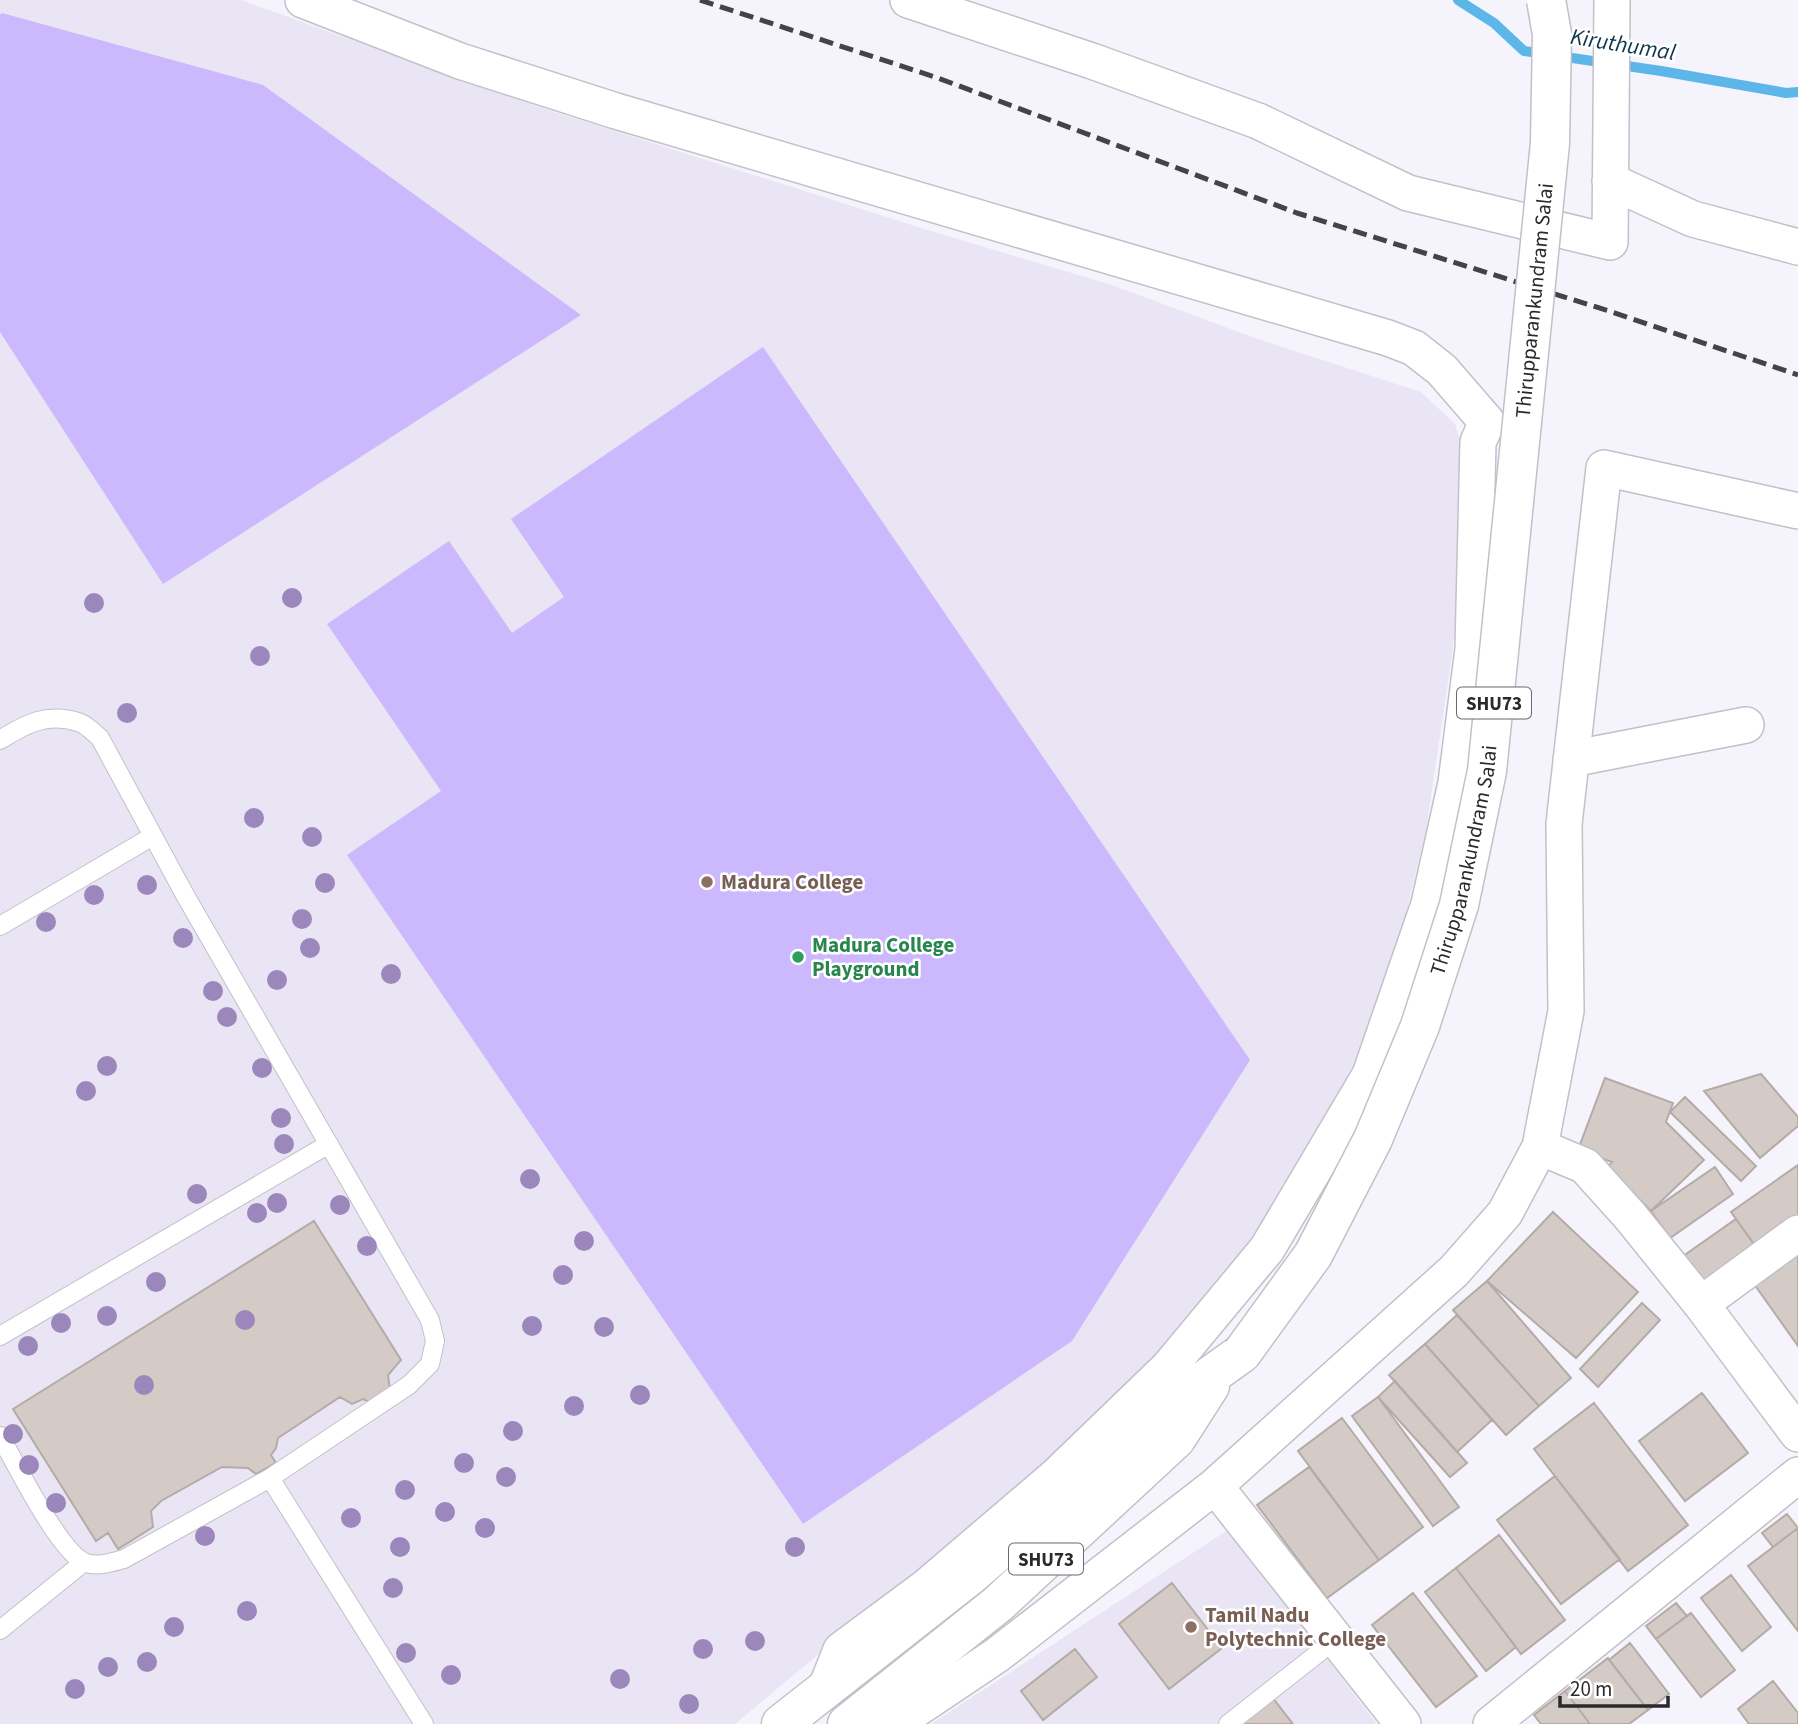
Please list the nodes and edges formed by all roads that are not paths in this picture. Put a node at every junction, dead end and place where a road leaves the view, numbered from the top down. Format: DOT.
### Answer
graph roads {
  1 [pos="303,0"];
  2 [pos="908,0"];
  3 [pos="1546,0"];
  4 [pos="1612,0"];
  5 [pos="1610,181"];
  6 [pos="1798,247"];
  7 [pos="1798,511"];
  8 [pos="1745,726"];
  9 [pos="0,740"];
  10 [pos="1571,759"];
  11 [pos="153,836"];
  12 [pos="0,926"];
  13 [pos="329,1144"];
  14 [pos="1540,1147"];
  15 [pos="1798,1233"];
  16 [pos="1701,1304"];
  17 [pos="0,1336"];
  18 [pos="1231,1362"];
  19 [pos="1798,1434"];
  20 [pos="0,1436"];
  21 [pos="1798,1475"];
  22 [pos="270,1478"];
  23 [pos="1215,1486"];
  24 [pos="84,1562"];
  25 [pos="0,1630"];
  26 [pos="1335,1640"];
  27 [pos="826,1688"];
  28 [pos="424,1724"];
  29 [pos="781,1724"];
  30 [pos="848,1724"];
  31 [pos="1228,1724"];
  32 [pos="1403,1724"];
  33 [pos="1491,1724"];
  1 -- 27 [label="street"];
  2 -- 5 [label="street"];
  3 -- 18 [label="main road, Thirupparankundram Salai / SHU73, bridge"];
  4 -- 5 [label="street"];
  5 -- 6 [label="street"];
  7 -- 10 [label="street"];
  8 -- 10 [label="street"];
  9 -- 11 [label="lane"];
  10 -- 14 [label="street"];
  11 -- 12 [label="lane"];
  11 -- 13 [label="lane"];
  13 -- 17 [label="lane"];
  13 -- 22 [label="lane"];
  14 -- 16 [label="street"];
  14 -- 23 [label="street"];
  15 -- 16 [label="street"];
  16 -- 19 [label="street"];
  18 -- 27 [label="main road, Thirupparankundram Salai / SHU73"];
  18 -- 30 [label="main road, Thirupparankundram Salai / SHU73"];
  20 -- 24 [label="lane"];
  21 -- 33 [label="street"];
  22 -- 24 [label="lane"];
  22 -- 28 [label="lane"];
  23 -- 26 [label="street"];
  23 -- 30 [label="street"];
  24 -- 25 [label="lane"];
  26 -- 31 [label="lane"];
  26 -- 32 [label="street"];
  27 -- 29 [label="main road, Thirupparankundram Salai / SHU73"];
}
